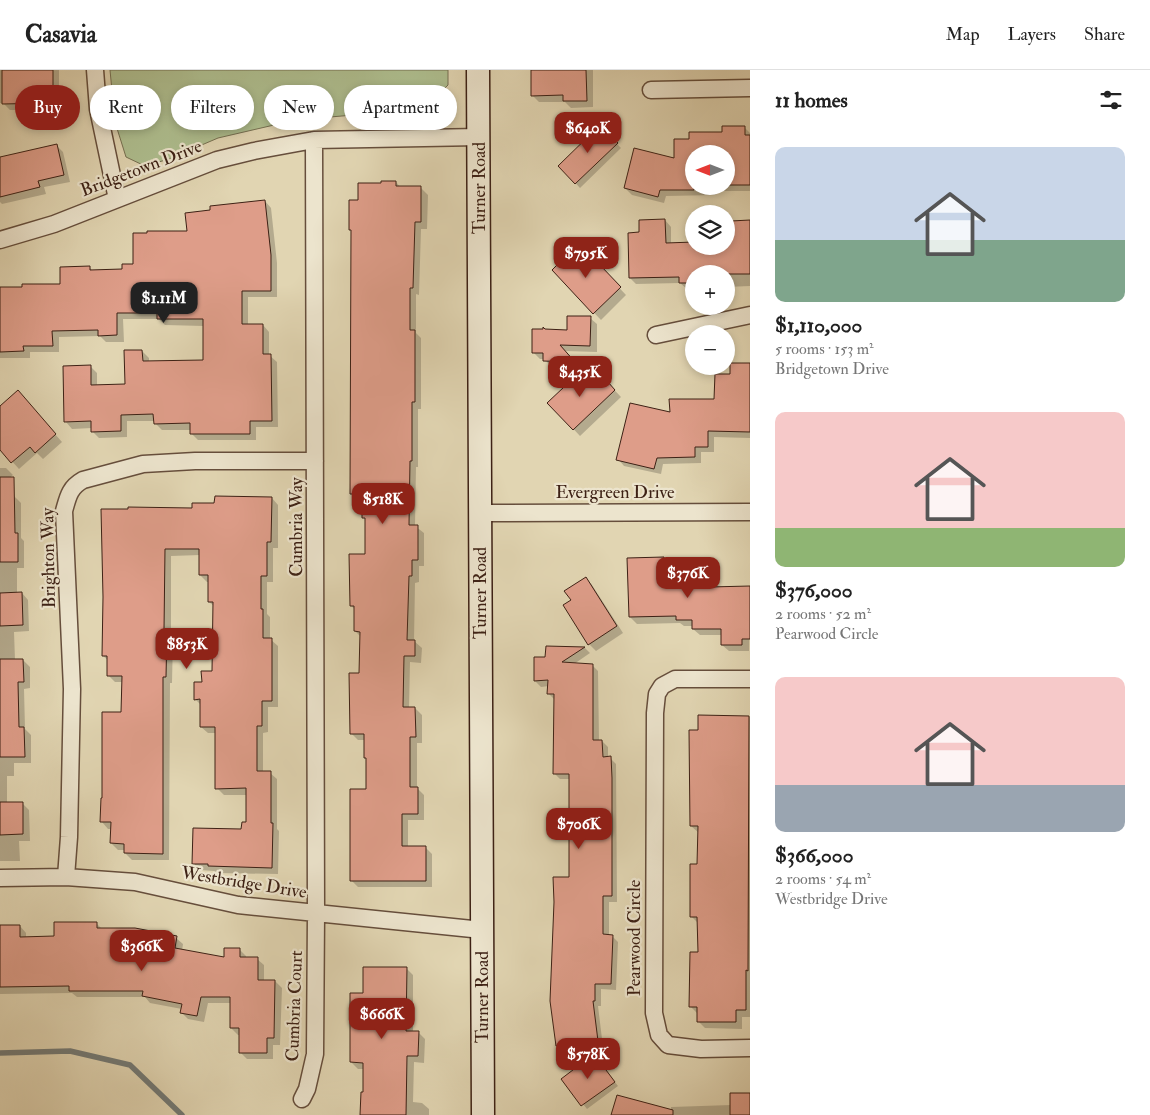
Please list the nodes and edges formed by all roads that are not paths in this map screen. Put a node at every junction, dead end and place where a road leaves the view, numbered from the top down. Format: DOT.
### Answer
graph roads {
  1 [pos="95,70"];
  2 [pos="478,70"];
  3 [pos="750,88"];
  4 [pos="651,90"];
  5 [pos="479,137"];
  6 [pos="314,140"];
  7 [pos="117,199"];
  8 [pos="0,240"];
  9 [pos="750,315"];
  10 [pos="656,335"];
  11 [pos="315,461"];
  12 [pos="480,512"];
  13 [pos="750,512"];
  14 [pos="750,679"];
  15 [pos="66,877"];
  16 [pos="0,878"];
  17 [pos="316,914"];
  18 [pos="482,930"];
  19 [pos="750,1048"];
  20 [pos="302,1098"];
  21 [pos="483,1115"];
  1 -- 7 [label="street"];
  2 -- 5 [label="main road, Turner Road"];
  3 -- 4 [label="street"];
  5 -- 6 [label="street, Bridgetown Drive"];
  5 -- 12 [label="main road, Turner Road"];
  6 -- 7 [label="street, Bridgetown Drive"];
  6 -- 11 [label="street, Cumbria Way"];
  7 -- 8 [label="street, Bridgetown Drive"];
  9 -- 10 [label="street"];
  11 -- 15 [label="street, Brighton Way"];
  11 -- 17 [label="street, Cumbria Way"];
  12 -- 13 [label="street, Evergreen Drive"];
  12 -- 18 [label="main road, Turner Road"];
  14 -- 19 [label="street, Pearwood Circle"];
  15 -- 16 [label="street, Westbridge Drive"];
  15 -- 17 [label="street, Westbridge Drive"];
  17 -- 18 [label="street, Westbridge Drive"];
  17 -- 20 [label="street, Cumbria Court"];
  18 -- 21 [label="main road, Turner Road"];
}
